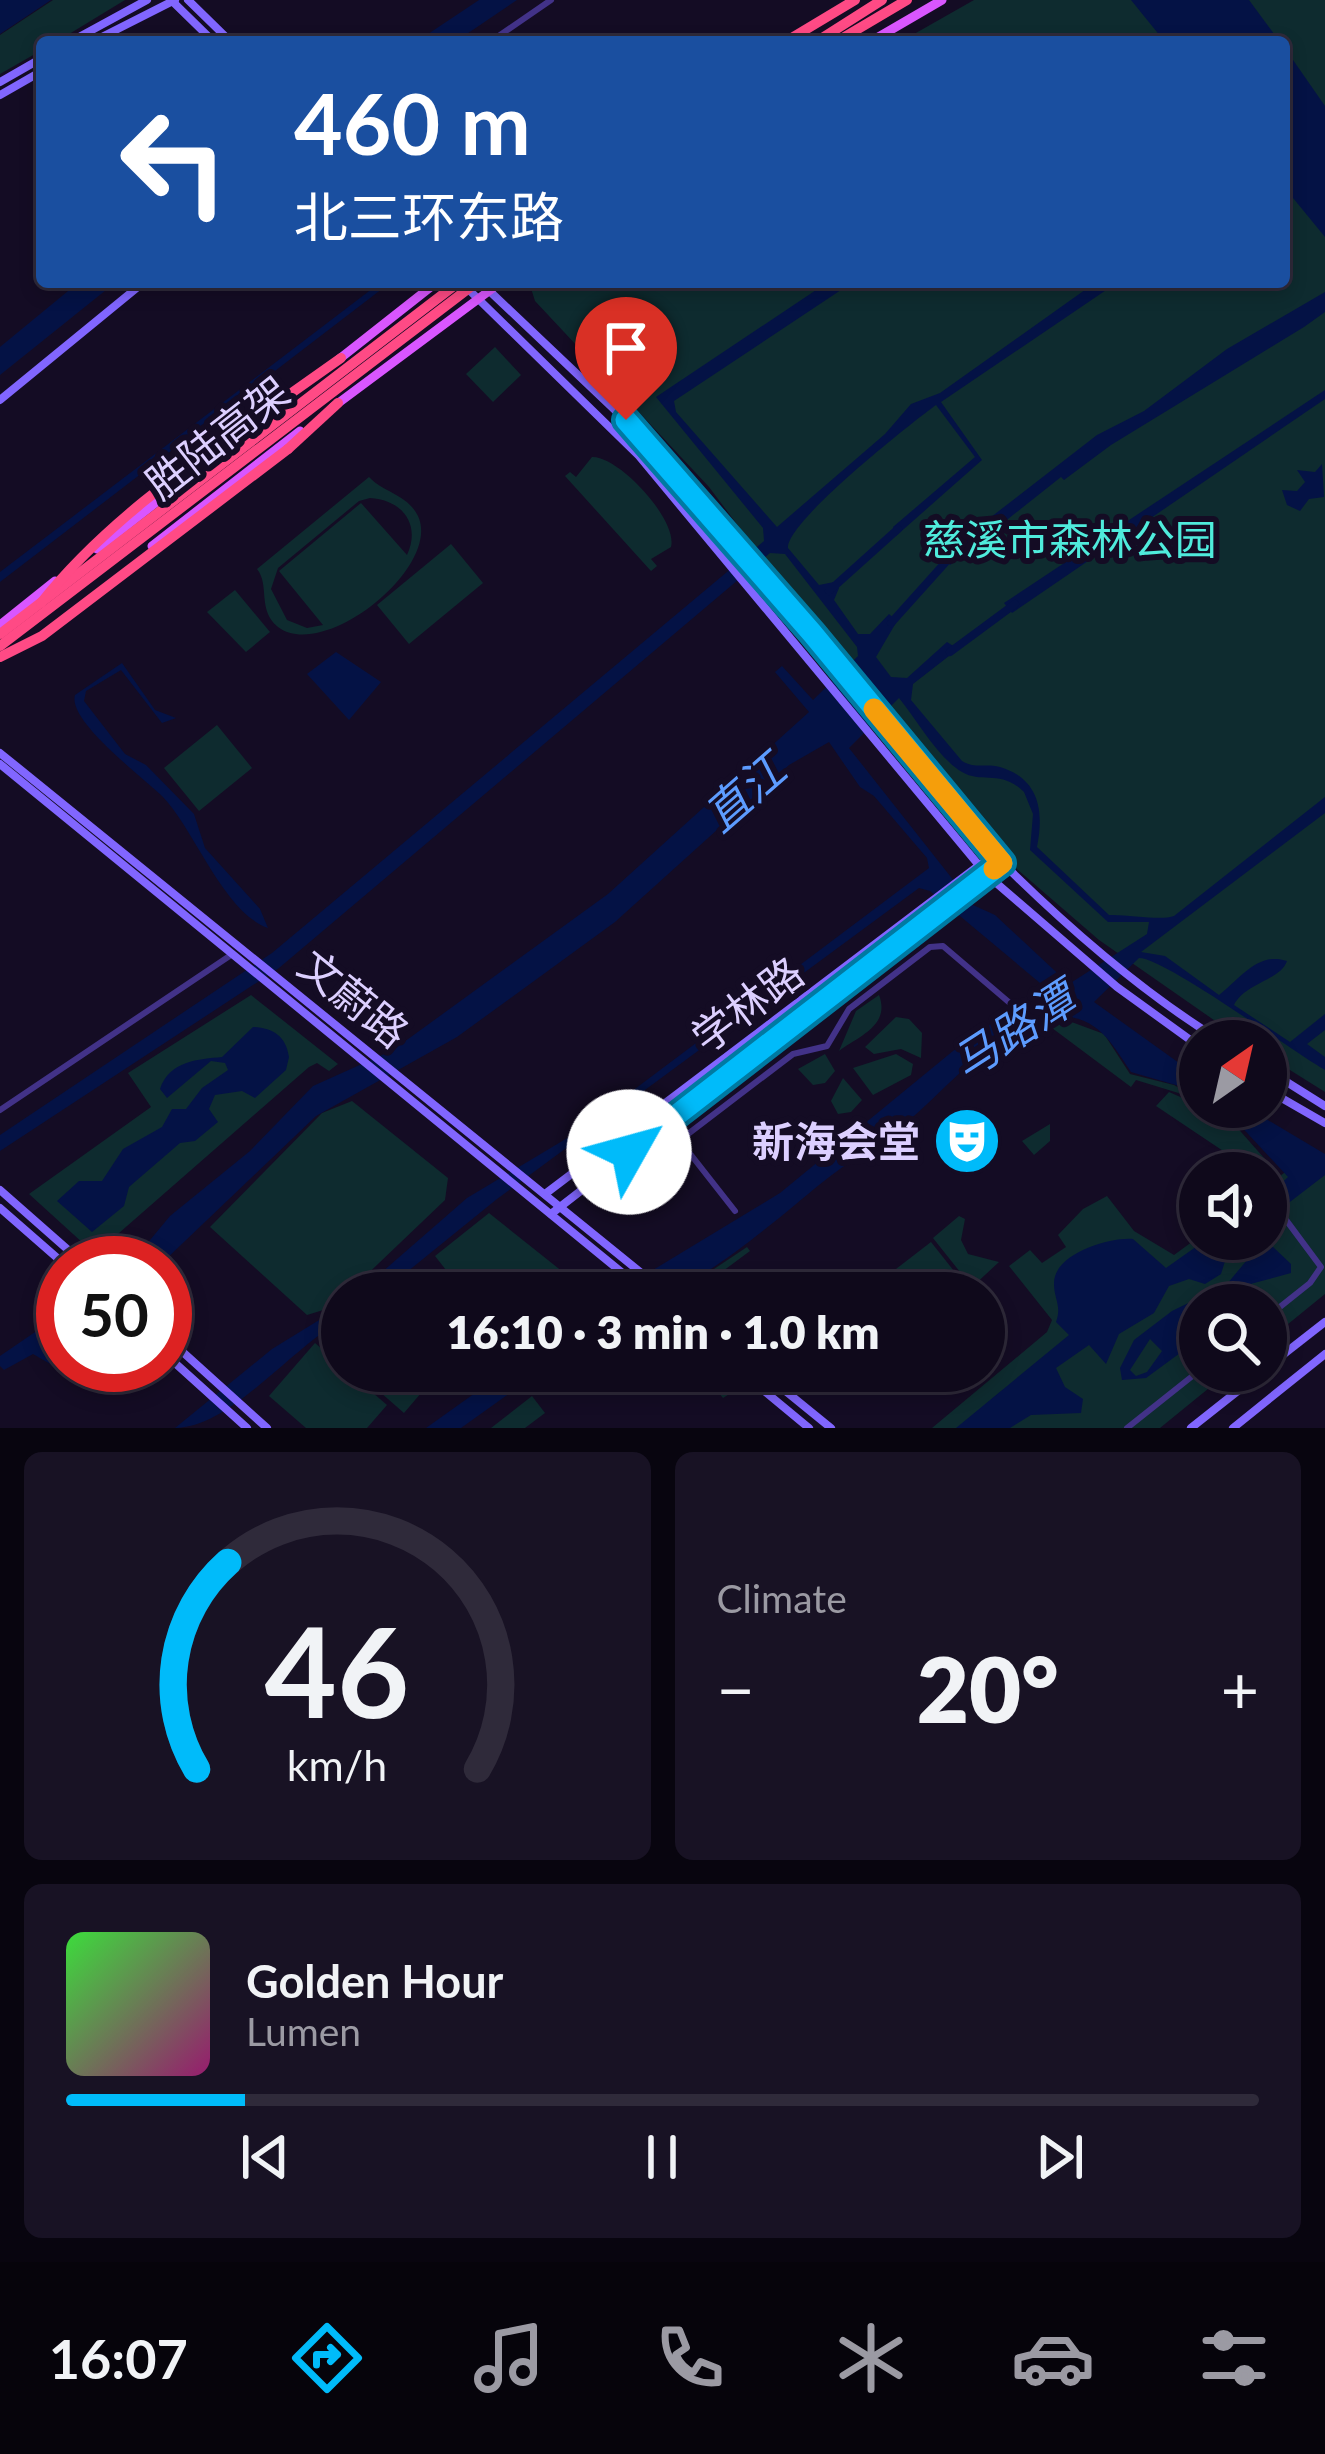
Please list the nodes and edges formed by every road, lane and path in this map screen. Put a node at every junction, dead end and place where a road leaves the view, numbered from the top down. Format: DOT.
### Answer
graph roads {
  1 [pos="147,0"];
  2 [pos="188,0"];
  3 [pos="551,0"];
  4 [pos="854,0"];
  5 [pos="865,0"];
  6 [pos="882,0"];
  7 [pos="907,0"];
  8 [pos="942,0"];
  9 [pos="173,1"];
  10 [pos="878,17"];
  11 [pos="81,36"];
  12 [pos="104,36"];
  13 [pos="208,36"];
  14 [pos="225,36"];
  15 [pos="499,36"];
  16 [pos="798,36"];
  17 [pos="800,36"];
  18 [pos="825,36"];
  19 [pos="846,36"];
  20 [pos="861,36"];
  21 [pos="880,36"];
  22 [pos="36,61"];
  23 [pos="36,73"];
  24 [pos="0,82"];
  25 [pos="0,94"];
  26 [pos="137,288"];
  27 [pos="429,288"];
  28 [pos="452,288"];
  29 [pos="467,288"];
  30 [pos="478,288"];
  31 [pos="481,288"];
  32 [pos="485,288"];
  33 [pos="478,298"];
  34 [pos="340,358"];
  35 [pos="0,400"];
  36 [pos="338,403"];
  37 [pos="41,603"];
  38 [pos="0,625"];
  39 [pos="0,634"];
  40 [pos="0,646"];
  41 [pos="0,660"];
  42 [pos="0,753"];
  43 [pos="0,764"];
  44 [pos="994,854"];
  45 [pos="1002,863"];
  46 [pos="979,866"];
  47 [pos="987,875"];
  48 [pos="235,952"];
  49 [pos="257,964"];
  50 [pos="1011,1004"];
  51 [pos="1192,1020"];
  52 [pos="1179,1032"];
  53 [pos="1287,1082"];
  54 [pos="1287,1101"];
  55 [pos="1325,1106"];
  56 [pos="0,1110"];
  57 [pos="1325,1123"];
  58 [pos="0,1190"];
  59 [pos="545,1194"];
  60 [pos="535,1201"];
  61 [pos="560,1206"];
  62 [pos="0,1208"];
  63 [pos="735,1211"];
  64 [pos="551,1214"];
  65 [pos="1287,1220"];
  66 [pos="52,1236"];
  67 [pos="36,1239"];
  68 [pos="621,1272"];
  69 [pos="641,1272"];
  70 [pos="1287,1299"];
  71 [pos="1325,1322"];
  72 [pos="1287,1352"];
  73 [pos="1325,1354"];
  74 [pos="192,1360"];
  75 [pos="192,1378"];
  76 [pos="1179,1387"];
  77 [pos="765,1392"];
  78 [pos="787,1392"];
  79 [pos="1236,1392"];
  80 [pos="247,1428"];
  81 [pos="267,1428"];
  82 [pos="809,1428"];
  83 [pos="831,1428"];
  84 [pos="1127,1428"];
  85 [pos="1191,1428"];
  86 [pos="1233,1428"];
  1 -- 11 [label="main road"];
  2 -- 14 [label="main road"];
  3 -- 15 [label="street"];
  4 -- 16 [label="highway"];
  5 -- 17 [label="main road"];
  6 -- 18 [label="highway"];
  7 -- 10 [label="highway"];
  8 -- 21 [label="main road"];
  9 -- 12 [label="main road"];
  9 -- 13 [label="main road"];
  10 -- 19 [label="highway"];
  10 -- 20 [label="highway"];
  22 -- 24 [label="main road"];
  23 -- 25 [label="main road"];
  26 -- 35 [label="main road"];
  27 -- 34 [label="main road"];
  28 -- 37 [label="highway, 胜陆高架, bridge"];
  29 -- 33 [label="main road"];
  30 -- 40 [label="highway, 胜陆高架, bridge"];
  31 -- 33 [label="main road"];
  32 -- 44 [label="main road"];
  33 -- 36 [label="main road"];
  33 -- 46 [label="main road"];
  34 -- 37 [label="highway, bridge"];
  34 -- 38 [label="main road"];
  36 -- 41 [label="main road"];
  36 -- 41 [label="highway, bridge"];
  37 -- 39 [label="highway, 胜陆高架"];
  42 -- 49 [label="main road, 文蔚路"];
  43 -- 48 [label="main road, 文蔚路"];
  44 -- 45 [label="main road"];
  44 -- 46 [label="main road, 学林路"];
  45 -- 47 [label="main road, 学林路"];
  45 -- 51 [label="main road"];
  46 -- 47 [label="main road"];
  46 -- 59 [label="main road, 学林路"];
  47 -- 52 [label="main road"];
  47 -- 61 [label="main road, 学林路"];
  48 -- 49 [label="main road, 文蔚路"];
  48 -- 56 [label="street"];
  49 -- 59 [label="main road, 文蔚路"];
  49 -- 60 [label="main road, 文蔚路"];
  50 -- 63 [label="street"];
  53 -- 55 [label="main road"];
  54 -- 57 [label="main road"];
  58 -- 66 [label="main road"];
  59 -- 60 [label="main road, 学林路"];
  59 -- 61 [label="main road, 文蔚路"];
  60 -- 64 [label="main road, 文蔚路"];
  61 -- 64 [label="main road, 学林路"];
  61 -- 69 [label="main road, 文蔚路"];
  62 -- 67 [label="main road"];
  64 -- 68 [label="main road, 文蔚路"];
  65 -- 70 [label="street"];
  71 -- 72 [label="main road"];
  73 -- 86 [label="main road"];
  74 -- 81 [label="main road"];
  75 -- 80 [label="main road"];
  76 -- 84 [label="street"];
  77 -- 82 [label="main road"];
  78 -- 83 [label="main road"];
  79 -- 85 [label="main road"];
}
